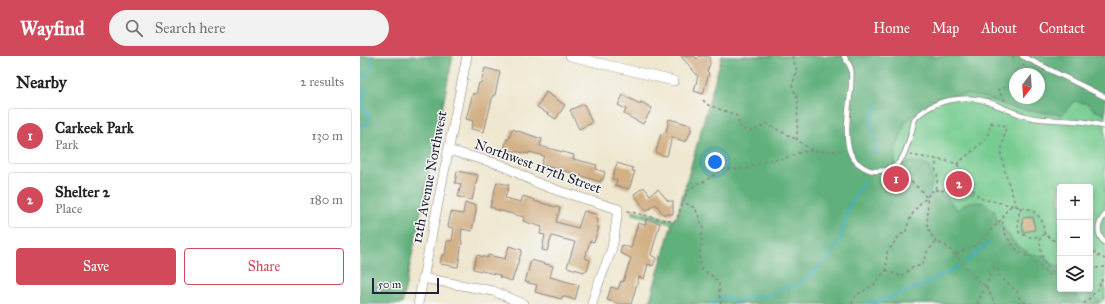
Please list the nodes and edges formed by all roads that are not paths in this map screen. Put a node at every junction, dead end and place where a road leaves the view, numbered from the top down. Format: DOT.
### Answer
graph roads {
  1 [pos="467,56"];
  2 [pos="570,56"];
  3 [pos="844,56"];
  4 [pos="1022,56"];
  5 [pos="674,82"];
  6 [pos="1105,96"];
  7 [pos="1105,127"];
  8 [pos="448,150"];
  9 [pos="1105,215"];
  10 [pos="1105,243"];
  11 [pos="424,278"];
  12 [pos="418,304"];
  13 [pos="524,304"];
  14 [pos="592,304"];
  1 -- 8 [label="street, 12th Avenue Northwest"];
  2 -- 5 [label="street"];
  3 -- 7 [label="lane"];
  4 -- 6 [label="lane"];
  8 -- 11 [label="street, 12th Avenue Northwest"];
  8 -- 14 [label="street, Northwest 117th Street"];
  9 -- 10 [label="lane"];
  11 -- 12 [label="street, 12th Avenue Northwest"];
  11 -- 13 [label="street"];
}
